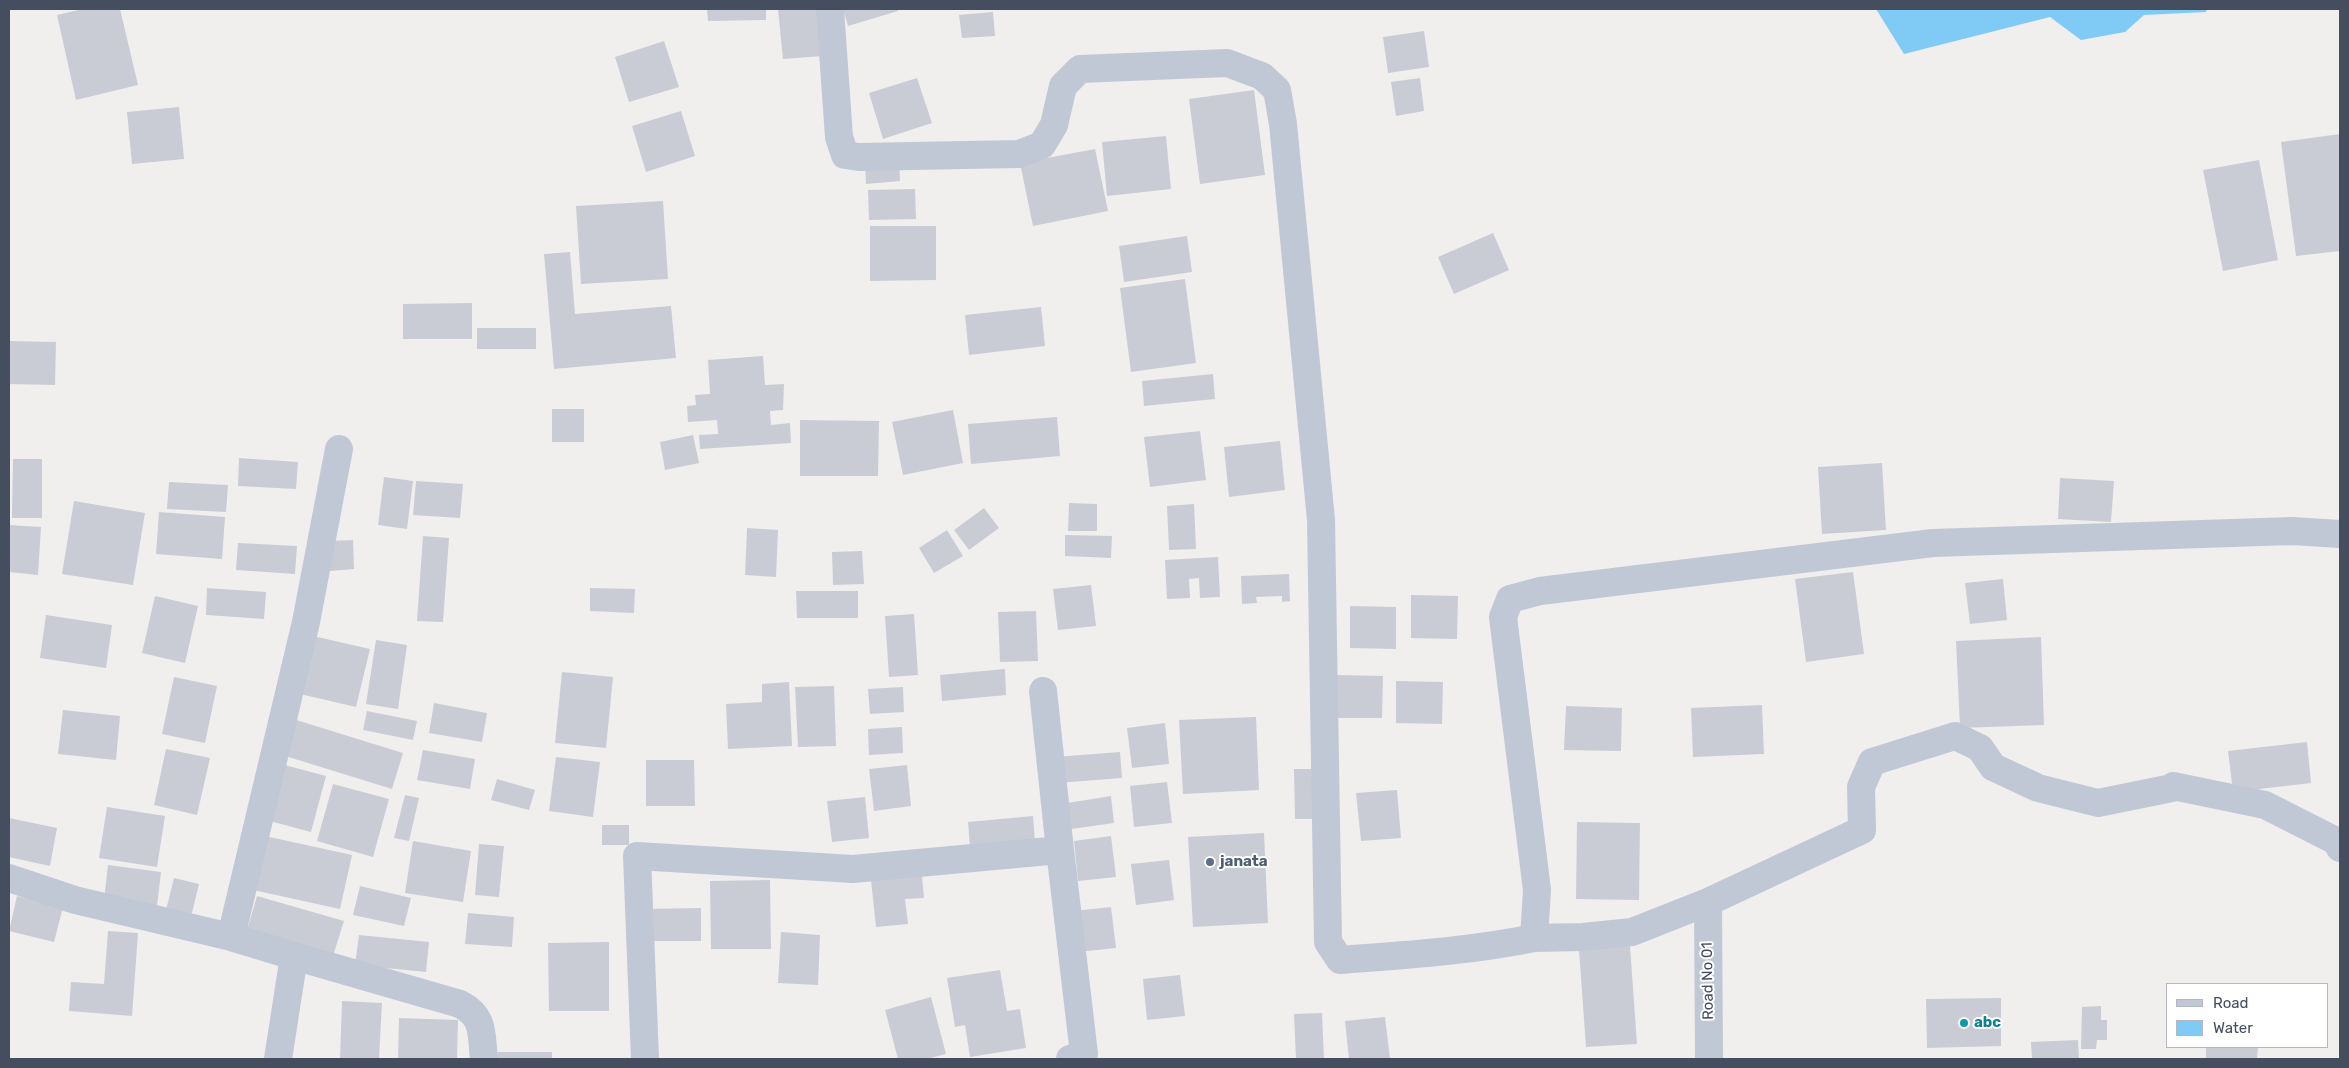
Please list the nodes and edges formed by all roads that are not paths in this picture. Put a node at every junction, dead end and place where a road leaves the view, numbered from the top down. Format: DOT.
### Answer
graph roads {
  1 [pos="830,9"];
  2 [pos="339,449"];
  3 [pos="2340,534"];
  4 [pos="1043,691"];
  5 [pos="2340,848"];
  6 [pos="1060,850"];
  7 [pos="9,878"];
  8 [pos="1708,902"];
  9 [pos="232,937"];
  10 [pos="1534,938"];
  11 [pos="294,956"];
  12 [pos="1080,1058"];
  13 [pos="278,1059"];
  14 [pos="484,1059"];
  15 [pos="644,1059"];
  16 [pos="1709,1059"];
  1 -- 10 [label="street"];
  2 -- 9 [label="street"];
  3 -- 10 [label="street"];
  4 -- 6 [label="street"];
  5 -- 8 [label="street"];
  6 -- 12 [label="street"];
  6 -- 15 [label="street"];
  7 -- 9 [label="street"];
  8 -- 10 [label="street"];
  8 -- 16 [label="street, Road No 01"];
  9 -- 11 [label="street"];
  11 -- 13 [label="street"];
  11 -- 14 [label="street"];
}
